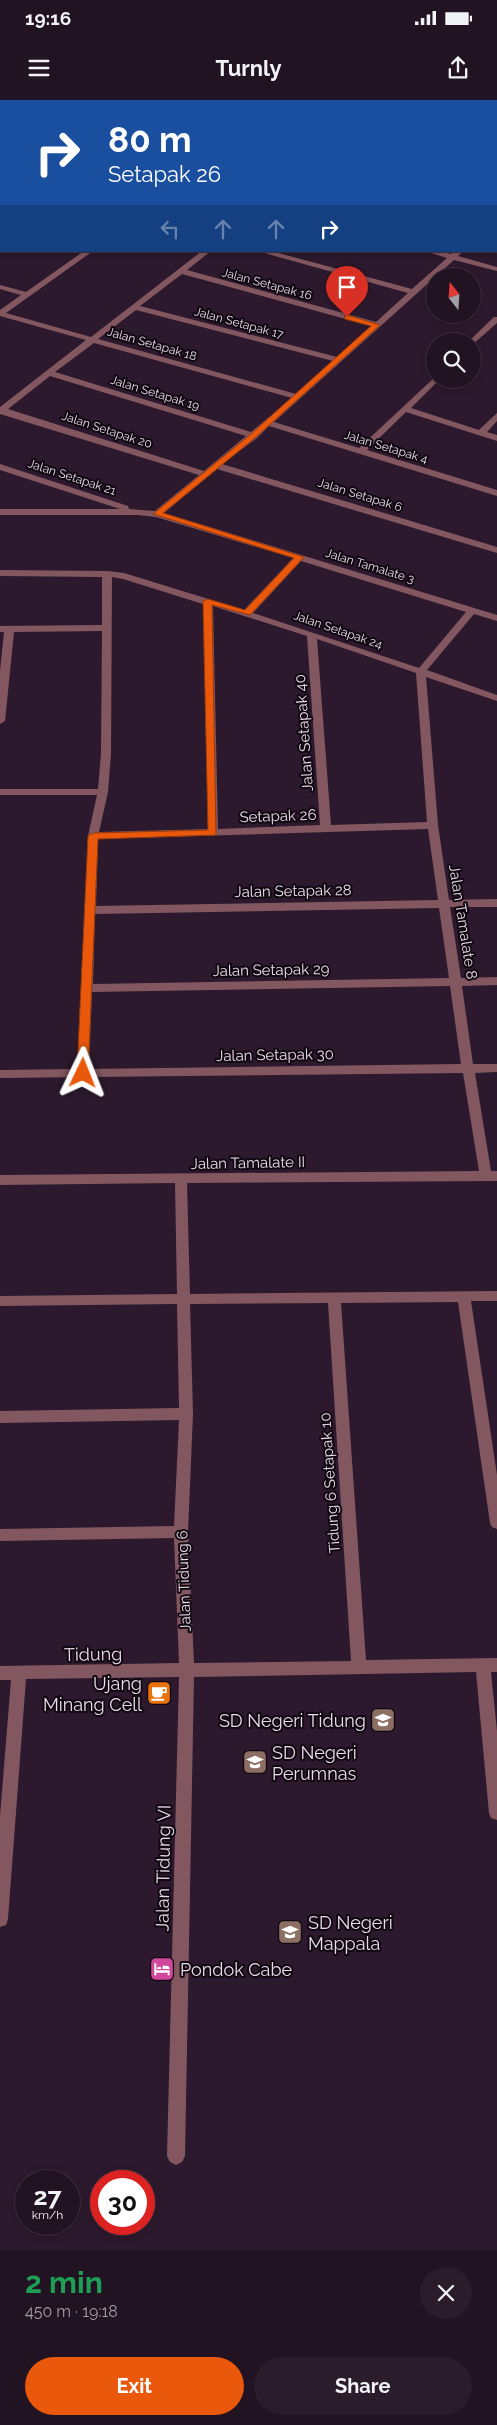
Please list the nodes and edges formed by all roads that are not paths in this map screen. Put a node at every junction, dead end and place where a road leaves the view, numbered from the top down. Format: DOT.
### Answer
graph roads {
  1 [pos="88,252"];
  2 [pos="206,252"];
  3 [pos="264,252"];
  4 [pos="438,252"];
  5 [pos="456,254"];
  6 [pos="497,269"];
  7 [pos="181,271"];
  8 [pos="0,287"];
  9 [pos="415,292"];
  10 [pos="29,295"];
  11 [pos="134,307"];
  12 [pos="0,314"];
  13 [pos="497,319"];
  14 [pos="377,325"];
  15 [pos="481,334"];
  16 [pos="90,339"];
  17 [pos="339,360"];
  18 [pos="48,373"];
  19 [pos="427,388"];
  20 [pos="298,397"];
  21 [pos="405,409"];
  22 [pos="1,410"];
  23 [pos="497,416"];
  24 [pos="268,423"];
  25 [pos="481,433"];
  26 [pos="254,436"];
  27 [pos="497,438"];
  28 [pos="360,452"];
  29 [pos="215,465"];
  30 [pos="0,467"];
  31 [pos="204,474"];
  32 [pos="497,493"];
  33 [pos="0,512"];
  34 [pos="137,512"];
  35 [pos="157,514"];
  36 [pos="497,550"];
  37 [pos="300,557"];
  38 [pos="0,573"];
  39 [pos="107,574"];
  40 [pos="208,601"];
  41 [pos="472,611"];
  42 [pos="247,613"];
  43 [pos="497,618"];
  44 [pos="107,628"];
  45 [pos="5,629"];
  46 [pos="312,634"];
  47 [pos="421,671"];
  48 [pos="497,698"];
  49 [pos="0,721"];
  50 [pos="0,792"];
  51 [pos="103,792"];
  52 [pos="433,825"];
  53 [pos="326,829"];
  54 [pos="212,833"];
  55 [pos="93,836"];
  56 [pos="445,903"];
  57 [pos="497,903"];
  58 [pos="89,910"];
  59 [pos="497,981"];
  60 [pos="457,982"];
  61 [pos="86,988"];
  62 [pos="497,1068"];
  63 [pos="468,1069"];
  64 [pos="83,1073"];
  65 [pos="0,1074"];
  66 [pos="492,1176"];
  67 [pos="0,1180"];
  68 [pos="181,1180"];
  69 [pos="497,1296"];
  70 [pos="464,1297"];
  71 [pos="334,1298"];
  72 [pos="182,1299"];
  73 [pos="0,1301"];
  74 [pos="186,1414"];
  75 [pos="0,1418"];
  76 [pos="497,1523"];
  77 [pos="181,1532"];
  78 [pos="0,1535"];
  79 [pos="490,1665"];
  80 [pos="359,1666"];
  81 [pos="187,1671"];
  82 [pos="0,1673"];
  83 [pos="19,1673"];
  84 [pos="497,1813"];
  85 [pos="0,1919"];
  86 [pos="176,2156"];
  1 -- 10 [label="street"];
  2 -- 7 [label="street"];
  3 -- 9 [label="street"];
  4 -- 5 [label="street"];
  5 -- 6 [label="street"];
  5 -- 9 [label="street"];
  7 -- 11 [label="street"];
  7 -- 14 [label="street, Jalan Setapak 16"];
  8 -- 10 [label="street"];
  9 -- 14 [label="street"];
  10 -- 12 [label="street"];
  11 -- 16 [label="street"];
  11 -- 17 [label="street, Jalan Setapak 17"];
  12 -- 16 [label="street, Jalan Setapak 18"];
  13 -- 15 [label="street"];
  14 -- 17 [label="street"];
  16 -- 18 [label="street"];
  16 -- 20 [label="street, Jalan Setapak 18"];
  17 -- 20 [label="street"];
  18 -- 22 [label="street"];
  18 -- 26 [label="street, Jalan Setapak 19"];
  19 -- 21 [label="street"];
  20 -- 24 [label="street"];
  21 -- 25 [label="street"];
  21 -- 28 [label="street"];
  22 -- 31 [label="street, Jalan Setapak 20"];
  23 -- 25 [label="street"];
  24 -- 26 [label="street"];
  24 -- 28 [label="street, Jalan Setapak 4"];
  25 -- 27 [label="street"];
  26 -- 29 [label="street"];
  28 -- 32 [label="street, Jalan Setapak 4"];
  29 -- 31 [label="street"];
  29 -- 36 [label="street, Jalan Setapak 6"];
  30 -- 34 [label="street, Jalan Setapak 21"];
  31 -- 35 [label="street"];
  33 -- 34 [label="street, Jalan Tamalate 3"];
  34 -- 35 [label="street, Jalan Tamalate 3"];
  35 -- 37 [label="street, Jalan Tamalate 3"];
  37 -- 41 [label="street, Jalan Tamalate 3"];
  37 -- 42 [label="street"];
  38 -- 39 [label="street, Jalan Setapak 24"];
  39 -- 40 [label="street, Jalan Setapak 24"];
  39 -- 44 [label="street"];
  40 -- 42 [label="street, Jalan Setapak 24"];
  40 -- 54 [label="street"];
  41 -- 43 [label="street, Jalan Tamalate 3"];
  41 -- 47 [label="street"];
  42 -- 46 [label="street, Jalan Setapak 24"];
  44 -- 45 [label="street"];
  44 -- 51 [label="street"];
  45 -- 49 [label="street"];
  46 -- 47 [label="street, Jalan Setapak 24"];
  46 -- 53 [label="street, Jalan Setapak 40"];
  47 -- 48 [label="street, Jalan Setapak 24"];
  47 -- 52 [label="street, Jalan Tamalate 8"];
  50 -- 51 [label="street"];
  51 -- 55 [label="street"];
  52 -- 53 [label="street, Setapak 26"];
  52 -- 56 [label="street, Jalan Tamalate 8"];
  53 -- 54 [label="street, Setapak 26"];
  54 -- 55 [label="street, Setapak 26"];
  55 -- 58 [label="street"];
  56 -- 57 [label="street, Jalan Setapak 28"];
  56 -- 58 [label="street, Jalan Setapak 28"];
  56 -- 60 [label="street, Jalan Tamalate 8"];
  58 -- 61 [label="street"];
  59 -- 60 [label="street, Jalan Setapak 29"];
  60 -- 61 [label="street, Jalan Setapak 29"];
  60 -- 63 [label="street, Jalan Tamalate 8"];
  61 -- 64 [label="street"];
  62 -- 63 [label="street, Jalan Setapak 30"];
  63 -- 64 [label="street, Jalan Setapak 30"];
  63 -- 66 [label="street, Jalan Tamalate 8"];
  64 -- 65 [label="street, Jalan Setapak 30"];
  66 -- 68 [label="street, Jalan Tamalate II"];
  67 -- 68 [label="street, Jalan Tamalate II"];
  68 -- 72 [label="street, Jalan Tidung 6"];
  69 -- 70 [label="street"];
  70 -- 71 [label="street"];
  70 -- 76 [label="street"];
  71 -- 72 [label="street"];
  71 -- 80 [label="street, Tidung 6 Setapak 10"];
  72 -- 73 [label="street"];
  72 -- 74 [label="street, Jalan Tidung 6"];
  74 -- 75 [label="street"];
  74 -- 77 [label="street, Jalan Tidung 6"];
  77 -- 78 [label="street"];
  77 -- 81 [label="street, Jalan Tidung 6"];
  79 -- 80 [label="street"];
  79 -- 84 [label="street"];
  80 -- 81 [label="street"];
  81 -- 83 [label="street, Tidung"];
  81 -- 86 [label="street, Jalan Tidung VI"];
  82 -- 83 [label="street, Tidung"];
  83 -- 85 [label="street"];
}
